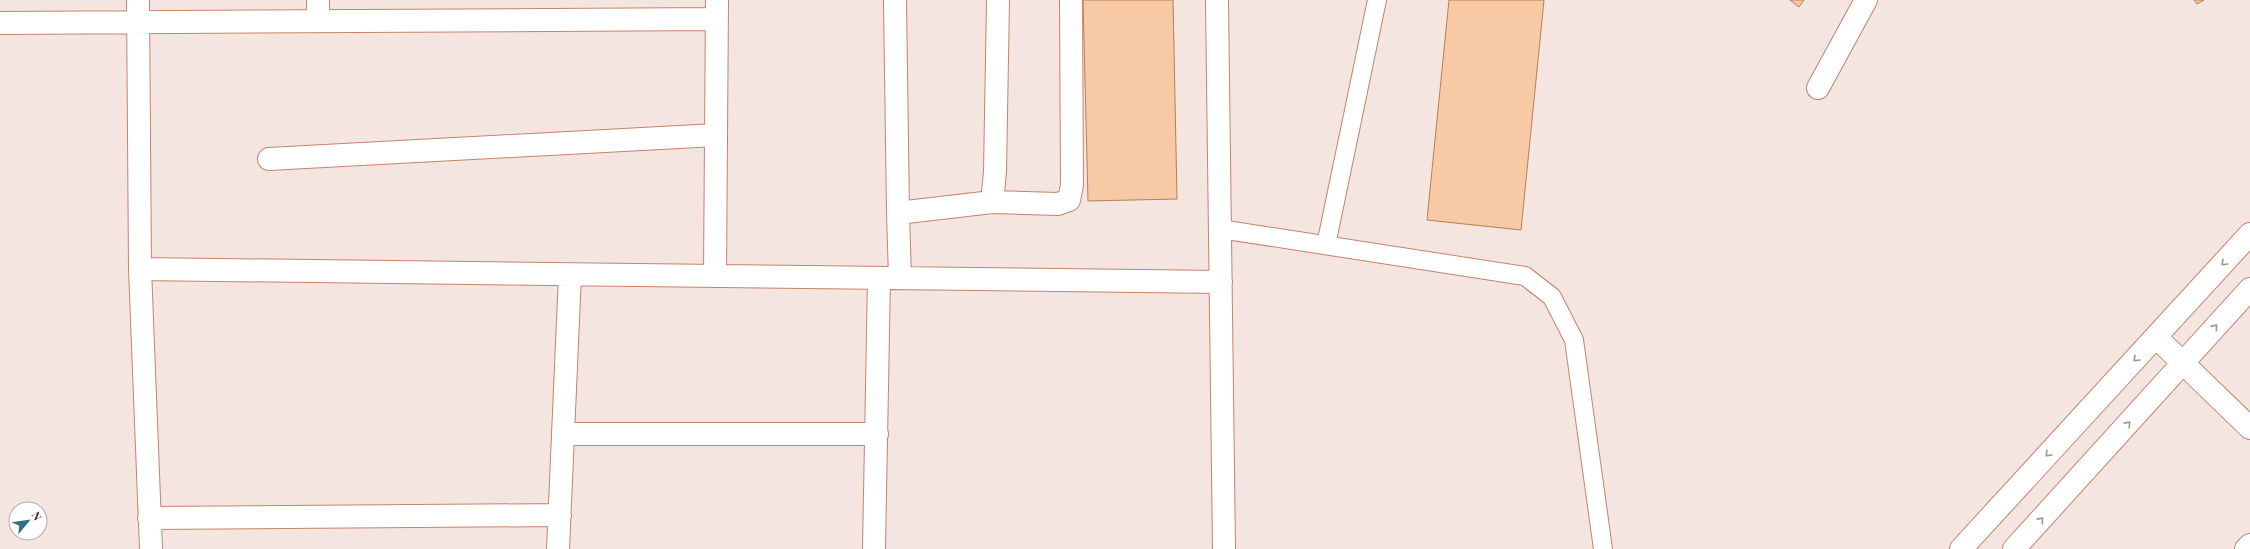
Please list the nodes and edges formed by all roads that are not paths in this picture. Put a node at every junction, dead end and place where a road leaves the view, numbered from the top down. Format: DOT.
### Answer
graph roads {
  1 [pos="895,0"];
  2 [pos="998,0"];
  3 [pos="1071,0"];
  4 [pos="1217,0"];
  5 [pos="1377,0"];
  6 [pos="1866,0"];
  7 [pos="318,10"];
  8 [pos="717,10"];
  9 [pos="137,11"];
  10 [pos="0,23"];
  11 [pos="1818,88"];
  12 [pos="716,135"];
  13 [pos="269,159"];
  14 [pos="992,202"];
  15 [pos="898,213"];
  16 [pos="1220,229"];
  17 [pos="2250,234"];
  18 [pos="1326,245"];
  19 [pos="140,269"];
  20 [pos="570,275"];
  21 [pos="715,276"];
  22 [pos="890,278"];
  23 [pos="1221,282"];
  24 [pos="2250,288"];
  25 [pos="2156,337"];
  26 [pos="2184,362"];
  27 [pos="2250,428"];
  28 [pos="563,434"];
  29 [pos="876,434"];
  30 [pos="560,515"];
  31 [pos="149,518"];
  32 [pos="2250,545"];
  33 [pos="151,549"];
  34 [pos="558,549"];
  35 [pos="874,549"];
  36 [pos="1224,549"];
  37 [pos="1603,549"];
  38 [pos="1961,549"];
  39 [pos="2014,549"];
  40 [pos="2246,549"];
  1 -- 15 [label="street"];
  2 -- 14 [label="street"];
  3 -- 14 [label="street"];
  4 -- 16 [label="street"];
  5 -- 18 [label="lane"];
  6 -- 11 [label="street"];
  7 -- 8 [label="street"];
  7 -- 9 [label="street"];
  8 -- 12 [label="street"];
  9 -- 10 [label="street"];
  9 -- 19 [label="street"];
  12 -- 13 [label="street"];
  12 -- 21 [label="street"];
  14 -- 15 [label="street"];
  15 -- 22 [label="street"];
  16 -- 18 [label="lane"];
  16 -- 23 [label="street"];
  17 -- 25 [label="street, one-way"];
  18 -- 37 [label="lane"];
  19 -- 20 [label="street"];
  19 -- 31 [label="street"];
  20 -- 21 [label="street"];
  20 -- 28 [label="street"];
  21 -- 22 [label="street"];
  22 -- 23 [label="street"];
  22 -- 29 [label="street"];
  23 -- 36 [label="street"];
  26 -- 24 [label="street, one-way"];
  25 -- 26 [label="street"];
  25 -- 38 [label="street, one-way"];
  26 -- 27 [label="street"];
  39 -- 26 [label="street, one-way"];
  28 -- 29 [label="street"];
  28 -- 30 [label="street"];
  29 -- 35 [label="street"];
  30 -- 31 [label="street"];
  30 -- 34 [label="street"];
  31 -- 33 [label="street"];
  32 -- 40 [label="street"];
}
